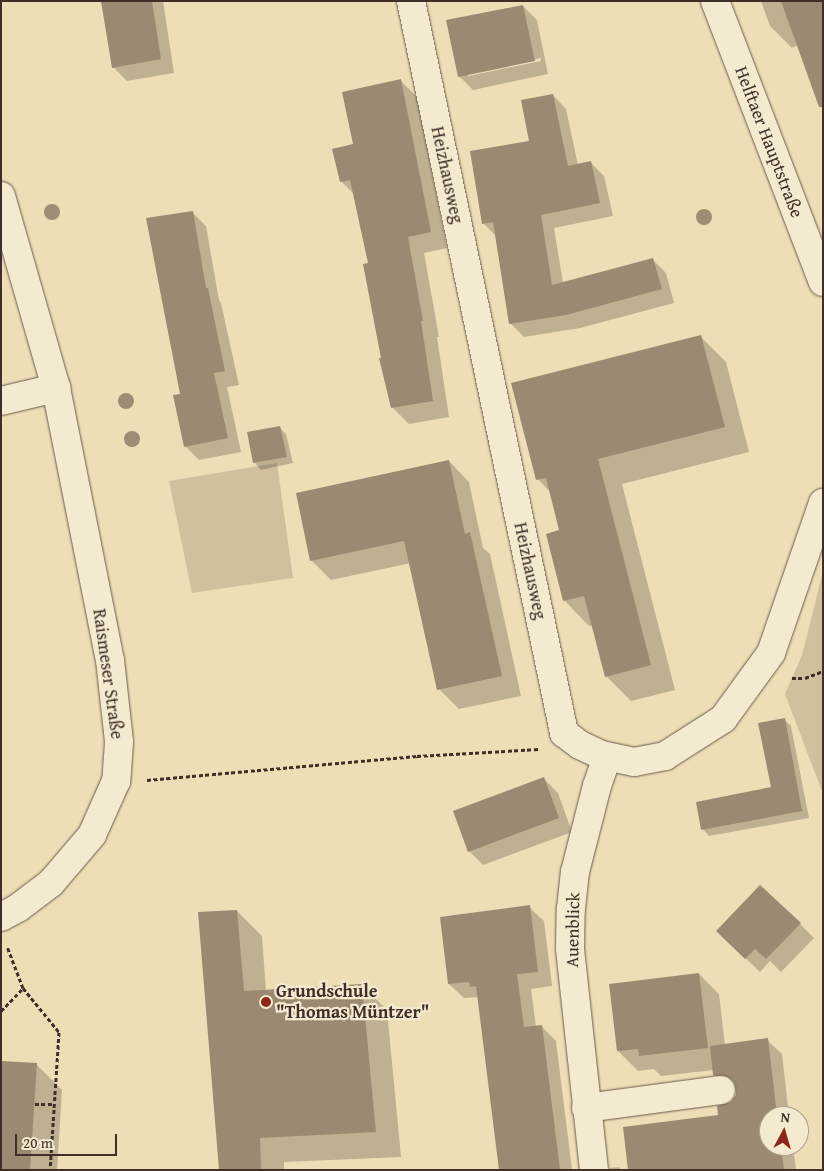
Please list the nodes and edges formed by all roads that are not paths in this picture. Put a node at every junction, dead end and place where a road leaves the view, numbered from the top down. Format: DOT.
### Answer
graph roads {
  1 [pos="411,1"];
  2 [pos="715,1"];
  3 [pos="1,196"];
  4 [pos="823,282"];
  5 [pos="56,388"];
  6 [pos="1,401"];
  7 [pos="823,504"];
  8 [pos="607,756"];
  9 [pos="3,928"];
  10 [pos="721,1090"];
  11 [pos="586,1108"];
  12 [pos="594,1170"];
  1 -- 8 [label="street, Heizhausweg"];
  2 -- 4 [label="street, Helftaer Hauptstraße"];
  3 -- 5 [label="street, Raismeser Straße"];
  5 -- 6 [label="street"];
  5 -- 9 [label="street, Raismeser Straße"];
  7 -- 8 [label="street"];
  8 -- 11 [label="street, Auenblick"];
  10 -- 11 [label="street"];
  11 -- 12 [label="street, Auenblick"];
}
